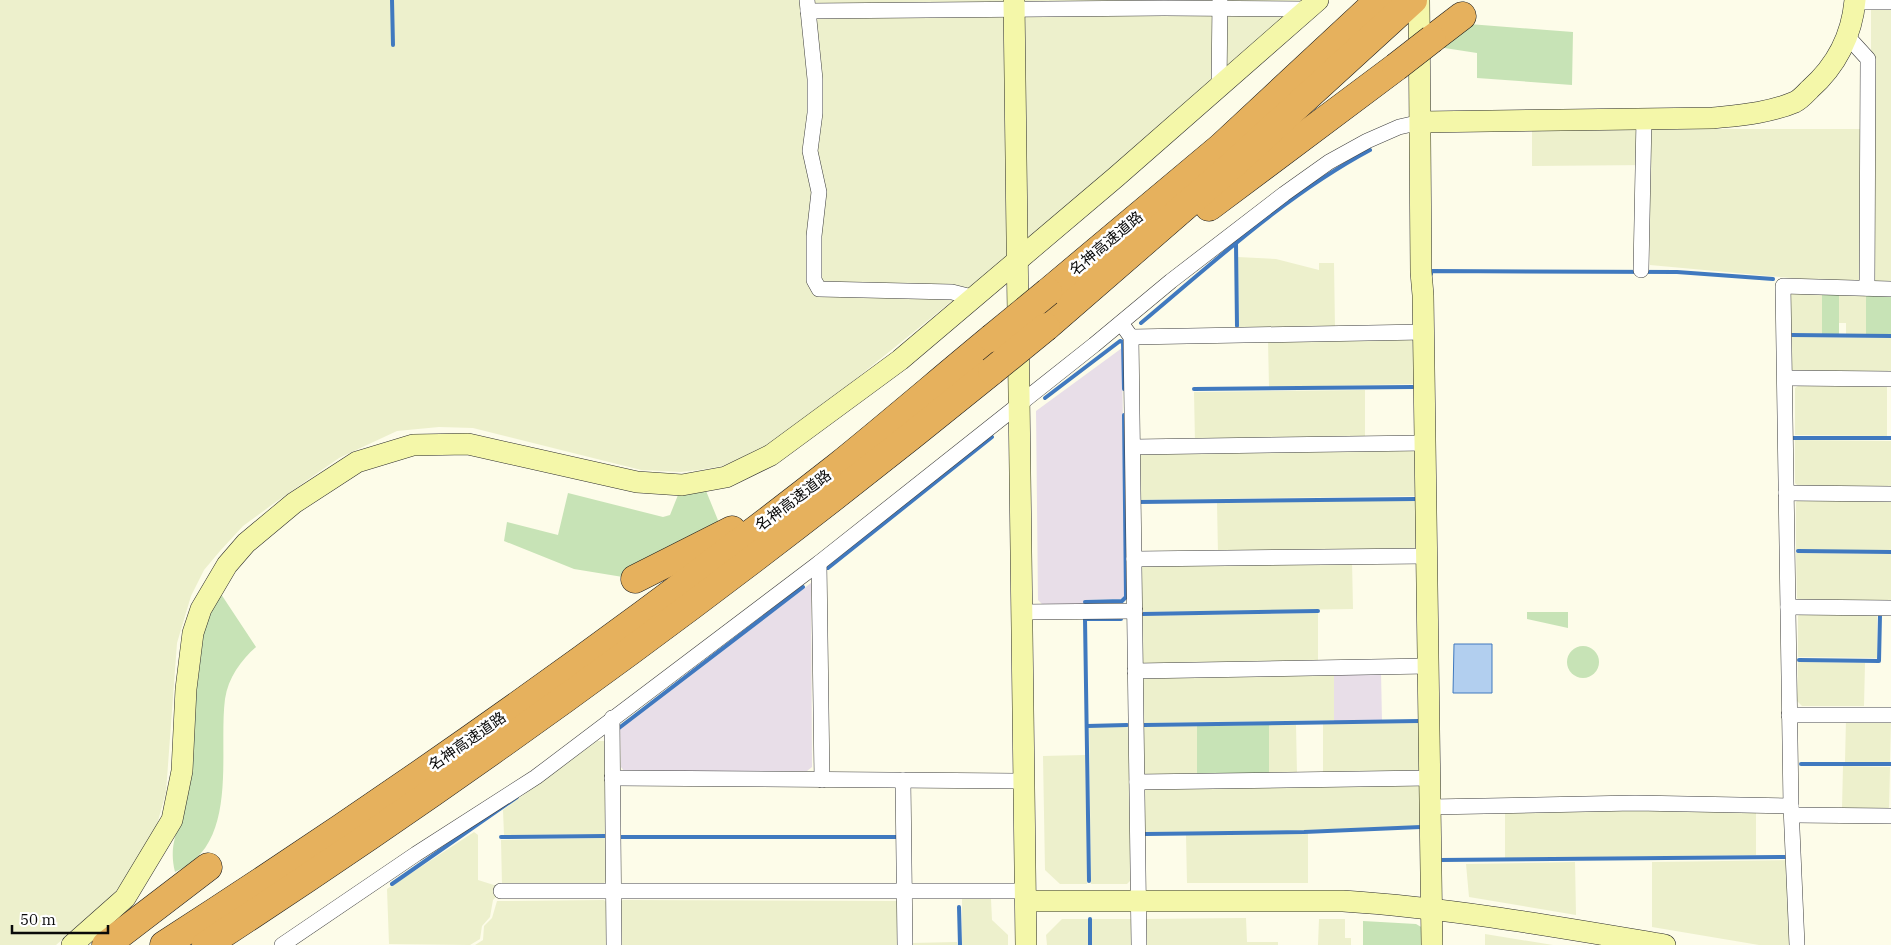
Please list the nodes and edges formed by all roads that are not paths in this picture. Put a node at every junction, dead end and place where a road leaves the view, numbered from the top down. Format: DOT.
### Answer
graph roads {
  1 [pos="1413,0"];
  2 [pos="1419,0"];
  3 [pos="1855,1"];
  4 [pos="1378,2"];
  5 [pos="1891,2"];
  6 [pos="1220,4"];
  7 [pos="808,5"];
  8 [pos="1014,5"];
  9 [pos="1313,5"];
  10 [pos="1462,16"];
  11 [pos="1847,36"];
  12 [pos="1219,88"];
  13 [pos="1644,118"];
  14 [pos="1421,122"];
  15 [pos="1147,237"];
  16 [pos="1018,260"];
  17 [pos="1641,270"];
  18 [pos="1867,288"];
  19 [pos="1891,289"];
  20 [pos="972,297"];
  21 [pos="1121,322"];
  22 [pos="1424,332"];
  23 [pos="1132,337"];
  24 [pos="1785,378"];
  25 [pos="1891,380"];
  26 [pos="1020,403"];
  27 [pos="1425,443"];
  28 [pos="1133,447"];
  29 [pos="838,466"];
  30 [pos="1786,493"];
  31 [pos="1891,494"];
  32 [pos="1426,556"];
  33 [pos="1134,559"];
  34 [pos="819,563"];
  35 [pos="635,579"];
  36 [pos="1788,607"];
  37 [pos="1891,608"];
  38 [pos="1022,612"];
  39 [pos="1135,612"];
  40 [pos="1428,666"];
  41 [pos="1135,670"];
  42 [pos="1789,715"];
  43 [pos="1891,715"];
  44 [pos="612,718"];
  45 [pos="612,778"];
  46 [pos="1429,778"];
  47 [pos="822,780"];
  48 [pos="903,780"];
  49 [pos="1024,781"];
  50 [pos="1136,782"];
  51 [pos="1430,807"];
  52 [pos="1792,810"];
  53 [pos="1891,816"];
  54 [pos="208,867"];
  55 [pos="501,891"];
  56 [pos="614,891"];
  57 [pos="905,891"];
  58 [pos="1026,896"];
  59 [pos="1138,901"];
  60 [pos="1431,908"];
  61 [pos="72,945"];
  62 [pos="106,945"];
  63 [pos="164,945"];
  64 [pos="206,945"];
  65 [pos="282,945"];
  66 [pos="614,945"];
  67 [pos="906,945"];
  68 [pos="1026,945"];
  69 [pos="1139,945"];
  70 [pos="1432,945"];
  71 [pos="1665,945"];
  72 [pos="1797,945"];
  1 -- 15 [label="highway, 名神高速道路"];
  2 -- 14 [label="street"];
  3 -- 5 [label="street"];
  3 -- 11 [label="street"];
  4 -- 29 [label="highway, 名神高速道路, bridge"];
  6 -- 8 [label="street"];
  6 -- 9 [label="street"];
  6 -- 12 [label="street"];
  7 -- 8 [label="street"];
  7 -- 20 [label="street"];
  8 -- 16 [label="street"];
  9 -- 12 [label="street"];
  10 -- 15 [label="highway, bridge"];
  11 -- 13 [label="street"];
  11 -- 18 [label="street"];
  12 -- 16 [label="street"];
  13 -- 14 [label="street"];
  13 -- 17 [label="street"];
  14 -- 21 [label="street"];
  14 -- 22 [label="street"];
  15 -- 64 [label="highway, 名神高速道路, bridge"];
  16 -- 20 [label="street"];
  16 -- 26 [label="street"];
  18 -- 19 [label="street"];
  18 -- 24 [label="street"];
  20 -- 61 [label="street"];
  21 -- 23 [label="street"];
  21 -- 26 [label="street"];
  22 -- 23 [label="street"];
  22 -- 27 [label="street"];
  23 -- 28 [label="street"];
  24 -- 25 [label="street"];
  24 -- 30 [label="street"];
  26 -- 34 [label="street"];
  26 -- 38 [label="street"];
  27 -- 28 [label="street"];
  27 -- 32 [label="street"];
  28 -- 33 [label="street"];
  29 -- 35 [label="highway"];
  29 -- 63 [label="highway, 名神高速道路"];
  30 -- 31 [label="street"];
  30 -- 36 [label="street"];
  32 -- 33 [label="street"];
  32 -- 40 [label="street"];
  33 -- 39 [label="street"];
  34 -- 44 [label="street"];
  34 -- 47 [label="street"];
  36 -- 37 [label="street"];
  36 -- 42 [label="street"];
  38 -- 39 [label="street"];
  38 -- 49 [label="street"];
  39 -- 41 [label="street"];
  40 -- 41 [label="street"];
  40 -- 46 [label="street"];
  41 -- 50 [label="street"];
  42 -- 43 [label="street"];
  42 -- 52 [label="street"];
  44 -- 45 [label="street"];
  44 -- 65 [label="street"];
  45 -- 47 [label="street"];
  45 -- 56 [label="street"];
  46 -- 50 [label="street"];
  46 -- 51 [label="street"];
  47 -- 48 [label="street"];
  48 -- 49 [label="street"];
  48 -- 57 [label="street"];
  49 -- 58 [label="street"];
  50 -- 59 [label="street"];
  51 -- 52 [label="street"];
  51 -- 60 [label="street"];
  52 -- 53 [label="street"];
  52 -- 72 [label="street"];
  54 -- 62 [label="highway"];
  55 -- 56 [label="street"];
  56 -- 57 [label="street"];
  56 -- 66 [label="street"];
  57 -- 58 [label="street"];
  57 -- 67 [label="street"];
  58 -- 59 [label="street"];
  58 -- 68 [label="street"];
  59 -- 60 [label="street"];
  59 -- 69 [label="street"];
  60 -- 70 [label="street"];
  60 -- 71 [label="street"];
}
